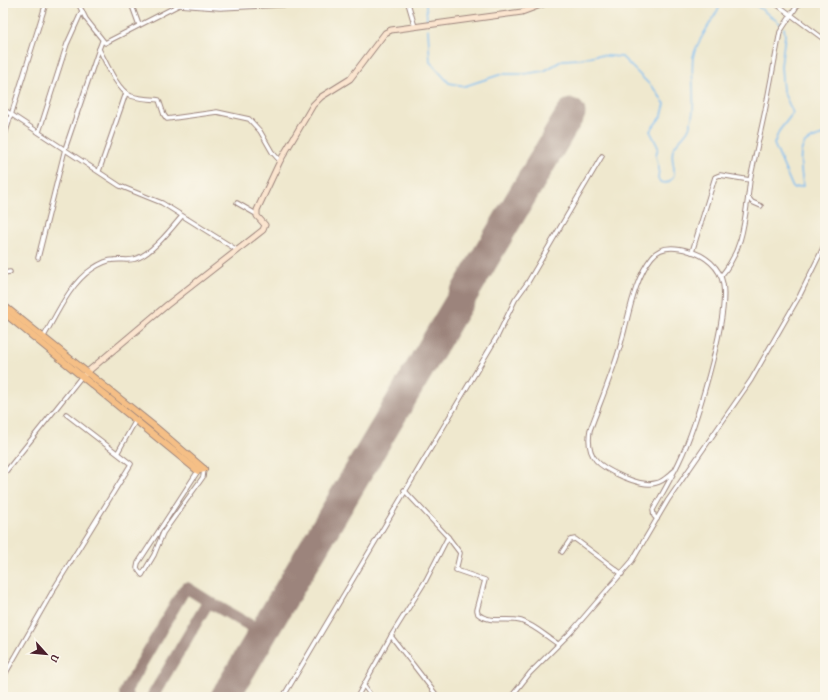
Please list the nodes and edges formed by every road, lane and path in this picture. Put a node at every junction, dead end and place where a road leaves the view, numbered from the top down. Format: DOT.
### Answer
graph roads {
  1 [pos="46,3"];
  2 [pos="78,3"];
  3 [pos="131,3"];
  4 [pos="323,3"];
  5 [pos="408,3"];
  6 [pos="546,3"];
  7 [pos="775,3"];
  8 [pos="799,3"];
  9 [pos="82,11"];
  10 [pos="791,16"];
  11 [pos="139,25"];
  12 [pos="415,27"];
  13 [pos="825,40"];
  14 [pos="102,41"];
  15 [pos="99,49"];
  16 [pos="126,93"];
  17 [pos="3,109"];
  18 [pos="11,114"];
  19 [pos="39,132"];
  20 [pos="3,141"];
  21 [pos="65,149"];
  22 [pos="602,156"];
  23 [pos="280,161"];
  24 [pos="100,171"];
  25 [pos="750,180"];
  26 [pos="748,197"];
  27 [pos="237,203"];
  28 [pos="761,206"];
  29 [pos="256,214"];
  30 [pos="182,216"];
  31 [pos="825,244"];
  32 [pos="237,250"];
  33 [pos="692,252"];
  34 [pos="38,258"];
  35 [pos="10,272"];
  36 [pos="3,273"];
  37 [pos="721,276"];
  38 [pos="3,305"];
  39 [pos="3,312"];
  40 [pos="41,340"];
  41 [pos="84,374"];
  42 [pos="114,398"];
  43 [pos="66,414"];
  44 [pos="136,420"];
  45 [pos="118,452"];
  46 [pos="201,470"];
  47 [pos="674,471"];
  48 [pos="3,475"];
  49 [pos="404,490"];
  50 [pos="657,519"];
  51 [pos="448,537"];
  52 [pos="562,552"];
  53 [pos="622,574"];
  54 [pos="391,636"];
  55 [pos="558,644"];
  56 [pos="3,678"];
  57 [pos="364,686"];
  58 [pos="283,697"];
  59 [pos="357,697"];
  60 [pos="372,697"];
  61 [pos="438,697"];
  62 [pos="511,697"];
  1 -- 18 [label="street"];
  2 -- 9 [label="street"];
  3 -- 11 [label="street"];
  4 -- 11 [label="street"];
  5 -- 12 [label="street"];
  6 -- 12 [label="street"];
  7 -- 10 [label="street"];
  8 -- 10 [label="street"];
  9 -- 14 [label="street"];
  9 -- 19 [label="street"];
  10 -- 13 [label="street"];
  10 -- 25 [label="street"];
  11 -- 14 [label="street"];
  12 -- 23 [label="street"];
  14 -- 15 [label="street"];
  15 -- 16 [label="street"];
  15 -- 21 [label="street"];
  16 -- 23 [label="street"];
  16 -- 24 [label="street"];
  17 -- 18 [label="street"];
  18 -- 19 [label="street"];
  18 -- 20 [label="street"];
  19 -- 21 [label="street"];
  21 -- 24 [label="street"];
  21 -- 34 [label="street"];
  22 -- 49 [label="street"];
  23 -- 29 [label="street"];
  24 -- 30 [label="street"];
  25 -- 26 [label="street"];
  25 -- 33 [label="street"];
  26 -- 28 [label="street"];
  26 -- 37 [label="street"];
  27 -- 29 [label="street"];
  29 -- 32 [label="street"];
  30 -- 32 [label="street"];
  30 -- 40 [label="street"];
  31 -- 50 [label="street"];
  32 -- 41 [label="street"];
  33 -- 37 [label="street"];
  33 -- 47 [label="street"];
  35 -- 36 [label="street"];
  37 -- 47 [label="street"];
  38 -- 40 [label="highway"];
  39 -- 40 [label="highway"];
  40 -- 41 [label="highway"];
  41 -- 42 [label="highway"];
  41 -- 48 [label="street"];
  42 -- 44 [label="highway"];
  42 -- 46 [label="highway"];
  43 -- 45 [label="street"];
  44 -- 45 [label="street"];
  44 -- 46 [label="highway"];
  45 -- 56 [label="street"];
  46 -- 46 [label="street"];
  47 -- 50 [label="street"];
  49 -- 51 [label="street"];
  49 -- 58 [label="street"];
  50 -- 53 [label="street"];
  51 -- 54 [label="street"];
  51 -- 55 [label="street"];
  52 -- 53 [label="street"];
  53 -- 55 [label="street"];
  54 -- 57 [label="street"];
  54 -- 61 [label="street"];
  55 -- 62 [label="street"];
  57 -- 59 [label="street"];
  57 -- 60 [label="street"];
}
